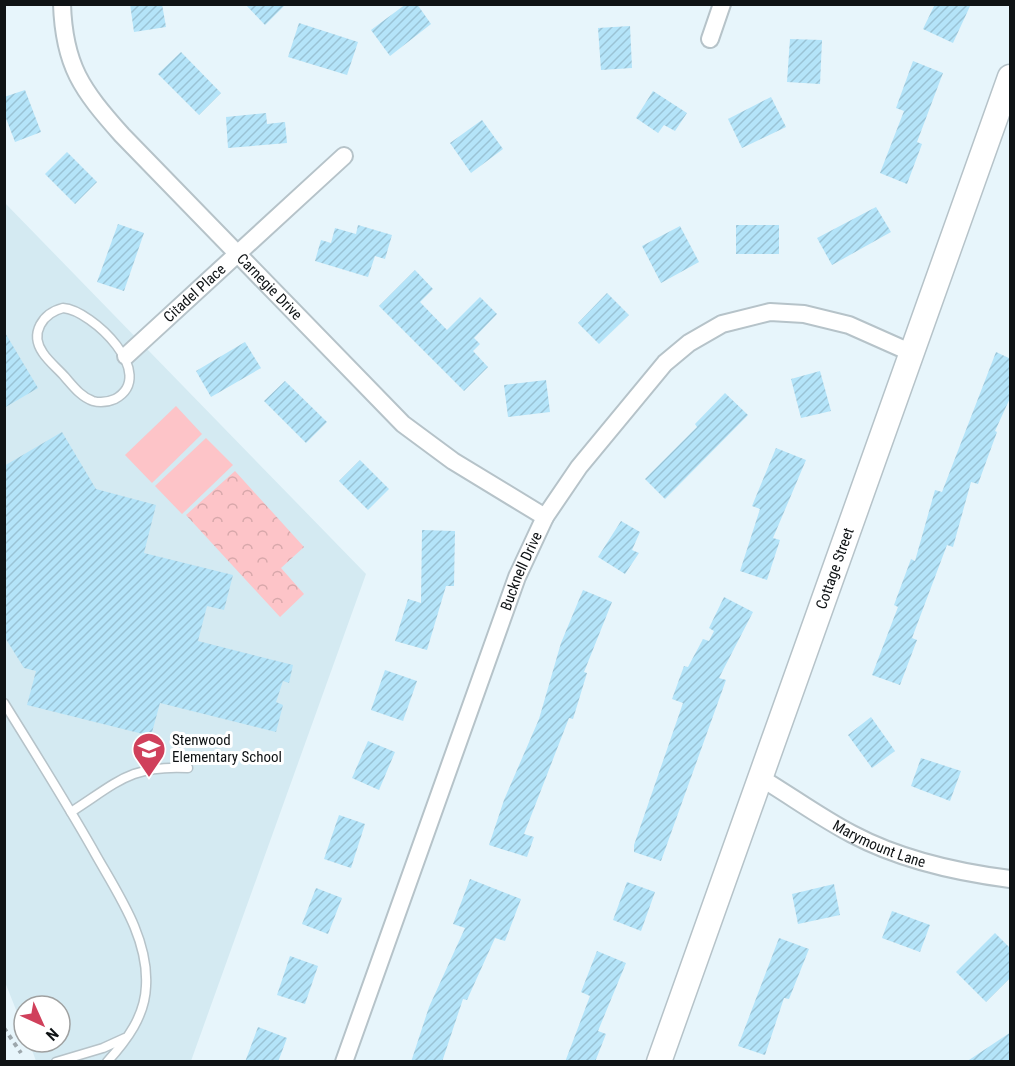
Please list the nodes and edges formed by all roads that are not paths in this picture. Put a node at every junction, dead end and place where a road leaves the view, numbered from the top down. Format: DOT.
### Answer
graph roads {
  1 [pos="62,4"];
  2 [pos="722,4"];
  3 [pos="710,39"];
  4 [pos="1011,77"];
  5 [pos="344,156"];
  6 [pos="237,252"];
  7 [pos="912,353"];
  8 [pos="126,356"];
  9 [pos="544,518"];
  10 [pos="4,703"];
  11 [pos="188,768"];
  12 [pos="761,778"];
  13 [pos="71,812"];
  14 [pos="1011,879"];
  15 [pos="128,1037"];
  16 [pos="56,1062"];
  17 [pos="107,1062"];
  18 [pos="344,1062"];
  19 [pos="659,1062"];
  1 -- 6 [label="street, Carnegie Drive"];
  2 -- 3 [label="street"];
  4 -- 7 [label="street, Cottage Street"];
  5 -- 6 [label="street, Citadel Place"];
  6 -- 8 [label="street, Citadel Place"];
  6 -- 9 [label="street, Carnegie Drive"];
  7 -- 9 [label="street, Bucknell Drive"];
  7 -- 12 [label="street, Cottage Street"];
  8 -- 8 [label="lane"];
  9 -- 18 [label="street, Bucknell Drive"];
  10 -- 13 [label="lane"];
  11 -- 13 [label="lane"];
  12 -- 14 [label="street, Marymount Lane"];
  12 -- 19 [label="street, Cottage Street"];
  13 -- 15 [label="lane"];
  15 -- 16 [label="lane"];
  15 -- 17 [label="lane"];
}
